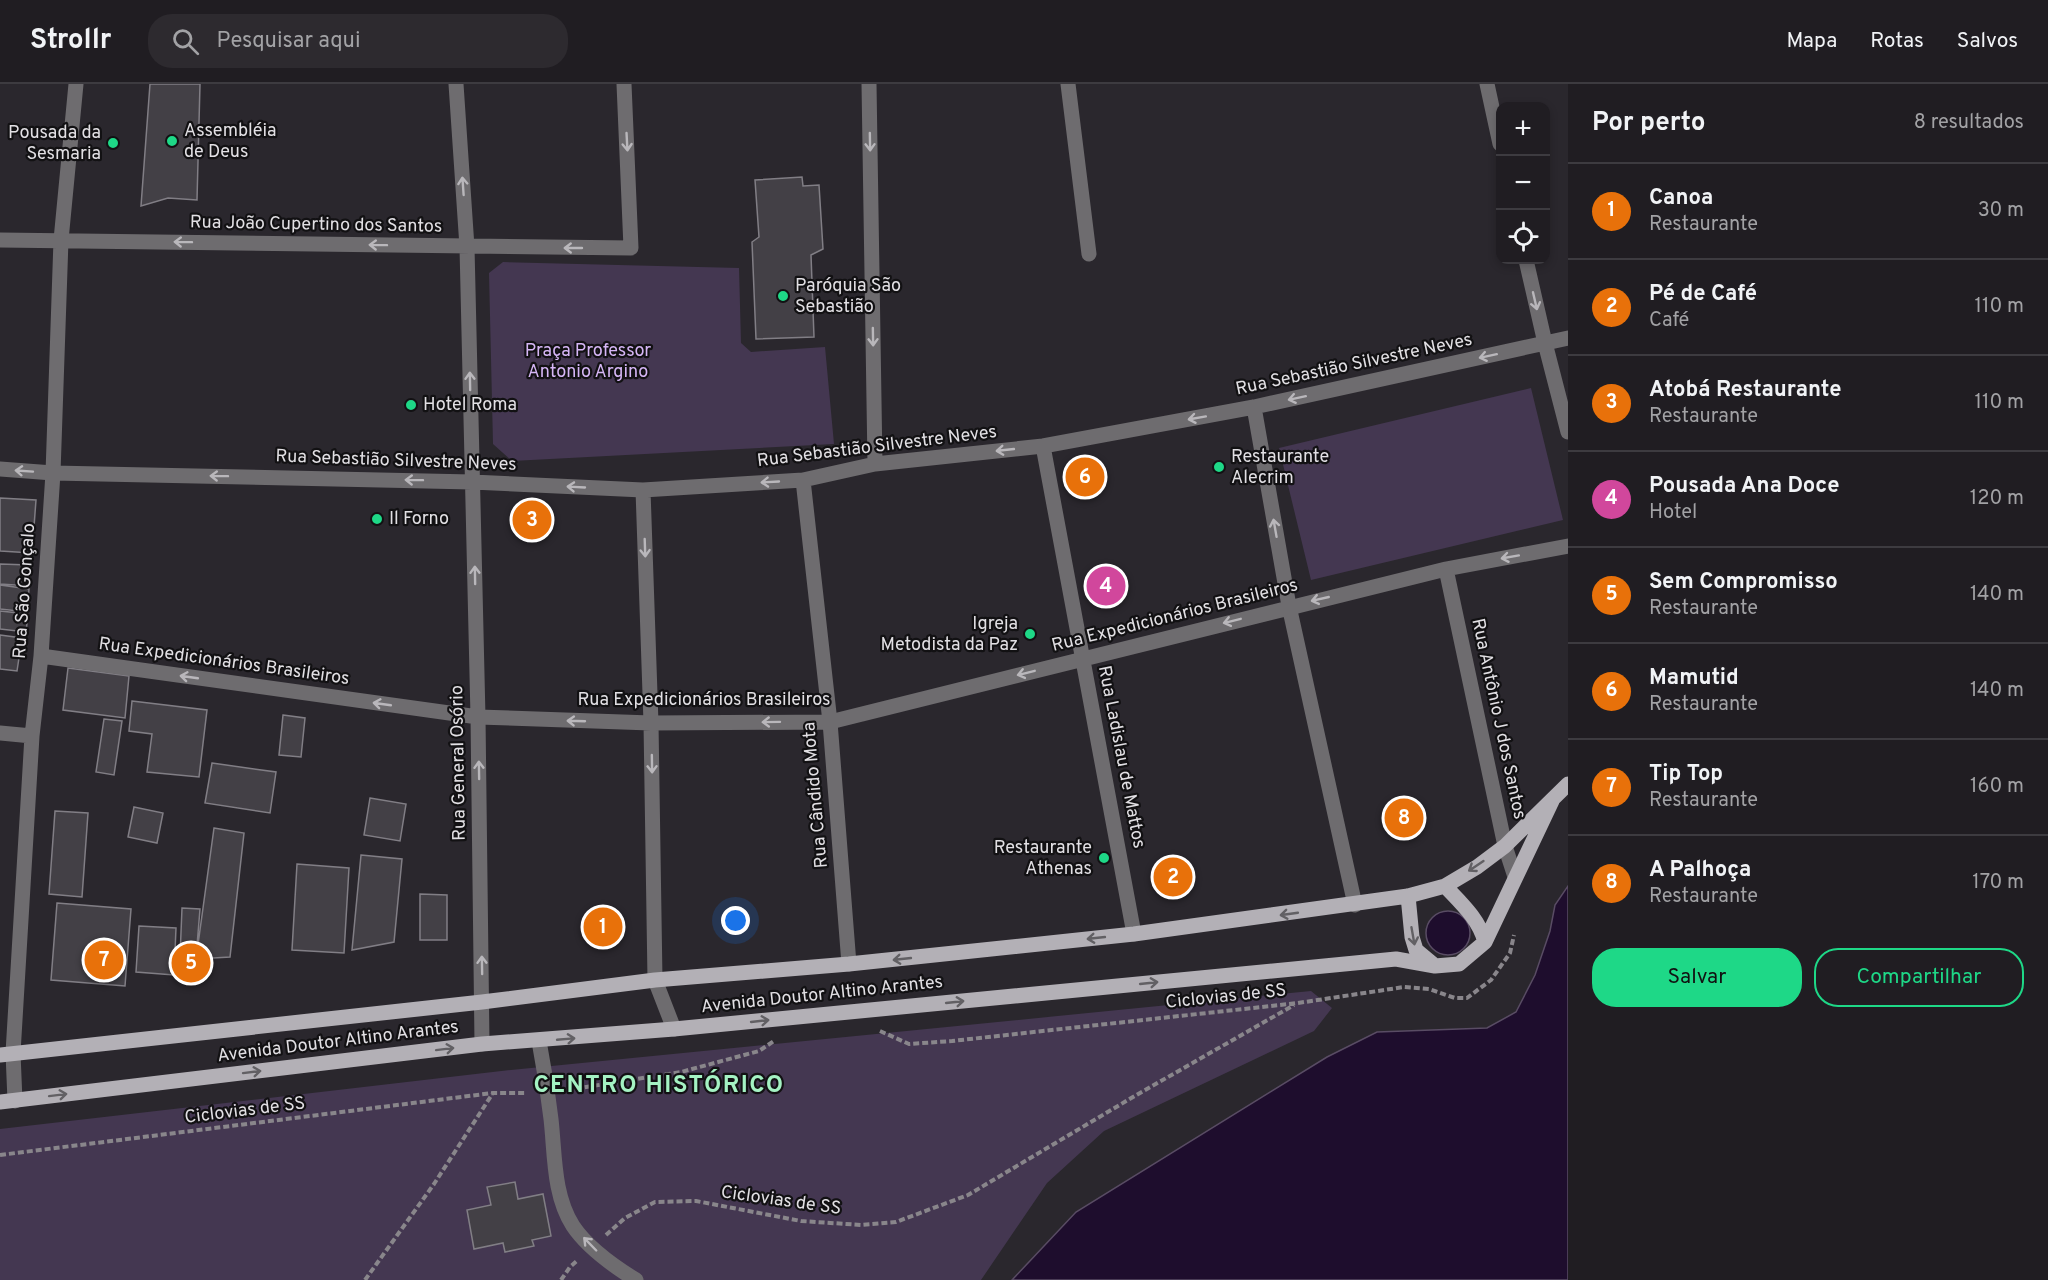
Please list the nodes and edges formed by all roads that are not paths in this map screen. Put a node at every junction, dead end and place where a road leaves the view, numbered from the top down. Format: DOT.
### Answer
graph roads {
  1 [pos="76,84"];
  2 [pos="456,84"];
  3 [pos="624,84"];
  4 [pos="869,84"];
  5 [pos="1068,84"];
  6 [pos="1487,84"];
  7 [pos="1496,126"];
  8 [pos="0,240"];
  9 [pos="61,240"];
  10 [pos="467,247"];
  11 [pos="1089,254"];
  12 [pos="1527,264"];
  13 [pos="1568,338"];
  14 [pos="1545,343"];
  15 [pos="1254,407"];
  16 [pos="1568,432"];
  17 [pos="1043,446"];
  18 [pos="875,464"];
  19 [pos="0,469"];
  20 [pos="53,473"];
  21 [pos="803,480"];
  22 [pos="472,482"];
  23 [pos="643,490"];
  24 [pos="1568,546"];
  25 [pos="1446,569"];
  26 [pos="1289,606"];
  27 [pos="40,656"];
  28 [pos="1083,660"];
  29 [pos="478,717"];
  30 [pos="830,722"];
  31 [pos="651,723"];
  32 [pos="0,733"];
  33 [pos="32,736"];
  34 [pos="1568,784"];
  35 [pos="1552,801"];
  36 [pos="1505,846"];
  37 [pos="1515,877"];
  38 [pos="1445,886"];
  39 [pos="1408,896"];
  40 [pos="1355,905"];
  41 [pos="1134,934"];
  42 [pos="1485,942"];
  43 [pos="849,964"];
  44 [pos="1435,966"];
  45 [pos="655,980"];
  46 [pos="482,1002"];
  47 [pos="674,1029"];
  48 [pos="539,1041"];
  49 [pos="482,1044"];
  50 [pos="6,1054"];
  51 [pos="7,1101"];
  52 [pos="636,1280"];
  1 -- 9 [label="street, Rua São Gonçalo"];
  10 -- 2 [label="street, Rua General Osório, one-way"];
  3 -- 10 [label="street, Rua João Cupertino dos Santos, one-way"];
  4 -- 18 [label="street, one-way"];
  5 -- 11 [label="street"];
  6 -- 7 [label="street"];
  8 -- 9 [label="street, Rua João Cupertino dos Santos"];
  10 -- 9 [label="street, Rua João Cupertino dos Santos, one-way"];
  9 -- 20 [label="street, Rua São Gonçalo"];
  22 -- 10 [label="street, Rua General Osório, one-way"];
  12 -- 14 [label="street, one-way"];
  13 -- 14 [label="street, Rua Sebastião Silvestre Neves"];
  14 -- 15 [label="street, Rua Sebastião Silvestre Neves, one-way"];
  14 -- 16 [label="street"];
  15 -- 17 [label="street, Rua Sebastião Silvestre Neves, one-way"];
  26 -- 15 [label="street, one-way"];
  17 -- 18 [label="street, Rua Sebastião Silvestre Neves, one-way"];
  17 -- 28 [label="street, Rua Ladislau de Mattos"];
  18 -- 21 [label="street, Rua Sebastião Silvestre Neves"];
  20 -- 19 [label="street, Rua Sebastião Silvestre Neves, one-way"];
  22 -- 20 [label="street, Rua Sebastião Silvestre Neves, one-way"];
  20 -- 27 [label="street, Rua São Gonçalo"];
  21 -- 23 [label="street, Rua Sebastião Silvestre Neves, one-way"];
  21 -- 30 [label="street, Rua Cândido Mota"];
  23 -- 22 [label="street, Rua Sebastião Silvestre Neves, one-way"];
  29 -- 22 [label="street, Rua General Osório, one-way"];
  23 -- 31 [label="street, one-way"];
  24 -- 25 [label="street, Rua Expedicionários Brasileiros, one-way"];
  25 -- 26 [label="street, Rua Expedicionários Brasileiros, one-way"];
  25 -- 36 [label="street, Rua Antônio J dos Santos"];
  26 -- 28 [label="street, Rua Expedicionários Brasileiros, one-way"];
  26 -- 40 [label="street"];
  29 -- 27 [label="street, Rua Expedicionários Brasileiros, one-way"];
  27 -- 33 [label="street, Rua São Gonçalo"];
  28 -- 30 [label="street, Rua Expedicionários Brasileiros, one-way"];
  28 -- 41 [label="street, Rua Ladislau de Mattos"];
  31 -- 29 [label="street, Rua Expedicionários Brasileiros, one-way"];
  46 -- 29 [label="street, Rua General Osório, one-way"];
  30 -- 31 [label="street, Rua Expedicionários Brasileiros, one-way"];
  30 -- 43 [label="street, Rua Cândido Mota"];
  31 -- 45 [label="street, one-way"];
  32 -- 33 [label="street"];
  33 -- 50 [label="street, Rua São Gonçalo"];
  34 -- 35 [label="main road, Avenida Doutor Altino Arantes"];
  35 -- 36 [label="main road, Avenida Doutor Altino Arantes"];
  35 -- 37 [label="main road, Avenida Doutor Altino Arantes"];
  36 -- 37 [label="street, Rua Antônio J dos Santos"];
  36 -- 38 [label="main road, Avenida Doutor Altino Arantes, one-way"];
  37 -- 42 [label="main road, Avenida Doutor Altino Arantes"];
  38 -- 39 [label="main road, Avenida Doutor Altino Arantes"];
  38 -- 42 [label="main road"];
  39 -- 40 [label="main road, Avenida Doutor Altino Arantes"];
  39 -- 44 [label="main road, one-way"];
  40 -- 41 [label="main road, Avenida Doutor Altino Arantes, one-way"];
  41 -- 43 [label="main road, Avenida Doutor Altino Arantes, one-way"];
  42 -- 44 [label="main road, Avenida Doutor Altino Arantes"];
  43 -- 45 [label="main road, Avenida Doutor Altino Arantes"];
  47 -- 44 [label="main road, Avenida Doutor Altino Arantes, one-way"];
  45 -- 46 [label="main road, Avenida Doutor Altino Arantes"];
  45 -- 47 [label="street"];
  46 -- 49 [label="street, Rua General Osório"];
  46 -- 50 [label="main road, Avenida Doutor Altino Arantes"];
  48 -- 47 [label="main road, Avenida Doutor Altino Arantes, one-way"];
  48 -- 49 [label="main road, Avenida Doutor Altino Arantes"];
  52 -- 48 [label="street, one-way"];
  51 -- 49 [label="main road, Avenida Doutor Altino Arantes, one-way"];
  50 -- 51 [label="street, Rua São Gonçalo"];
}
